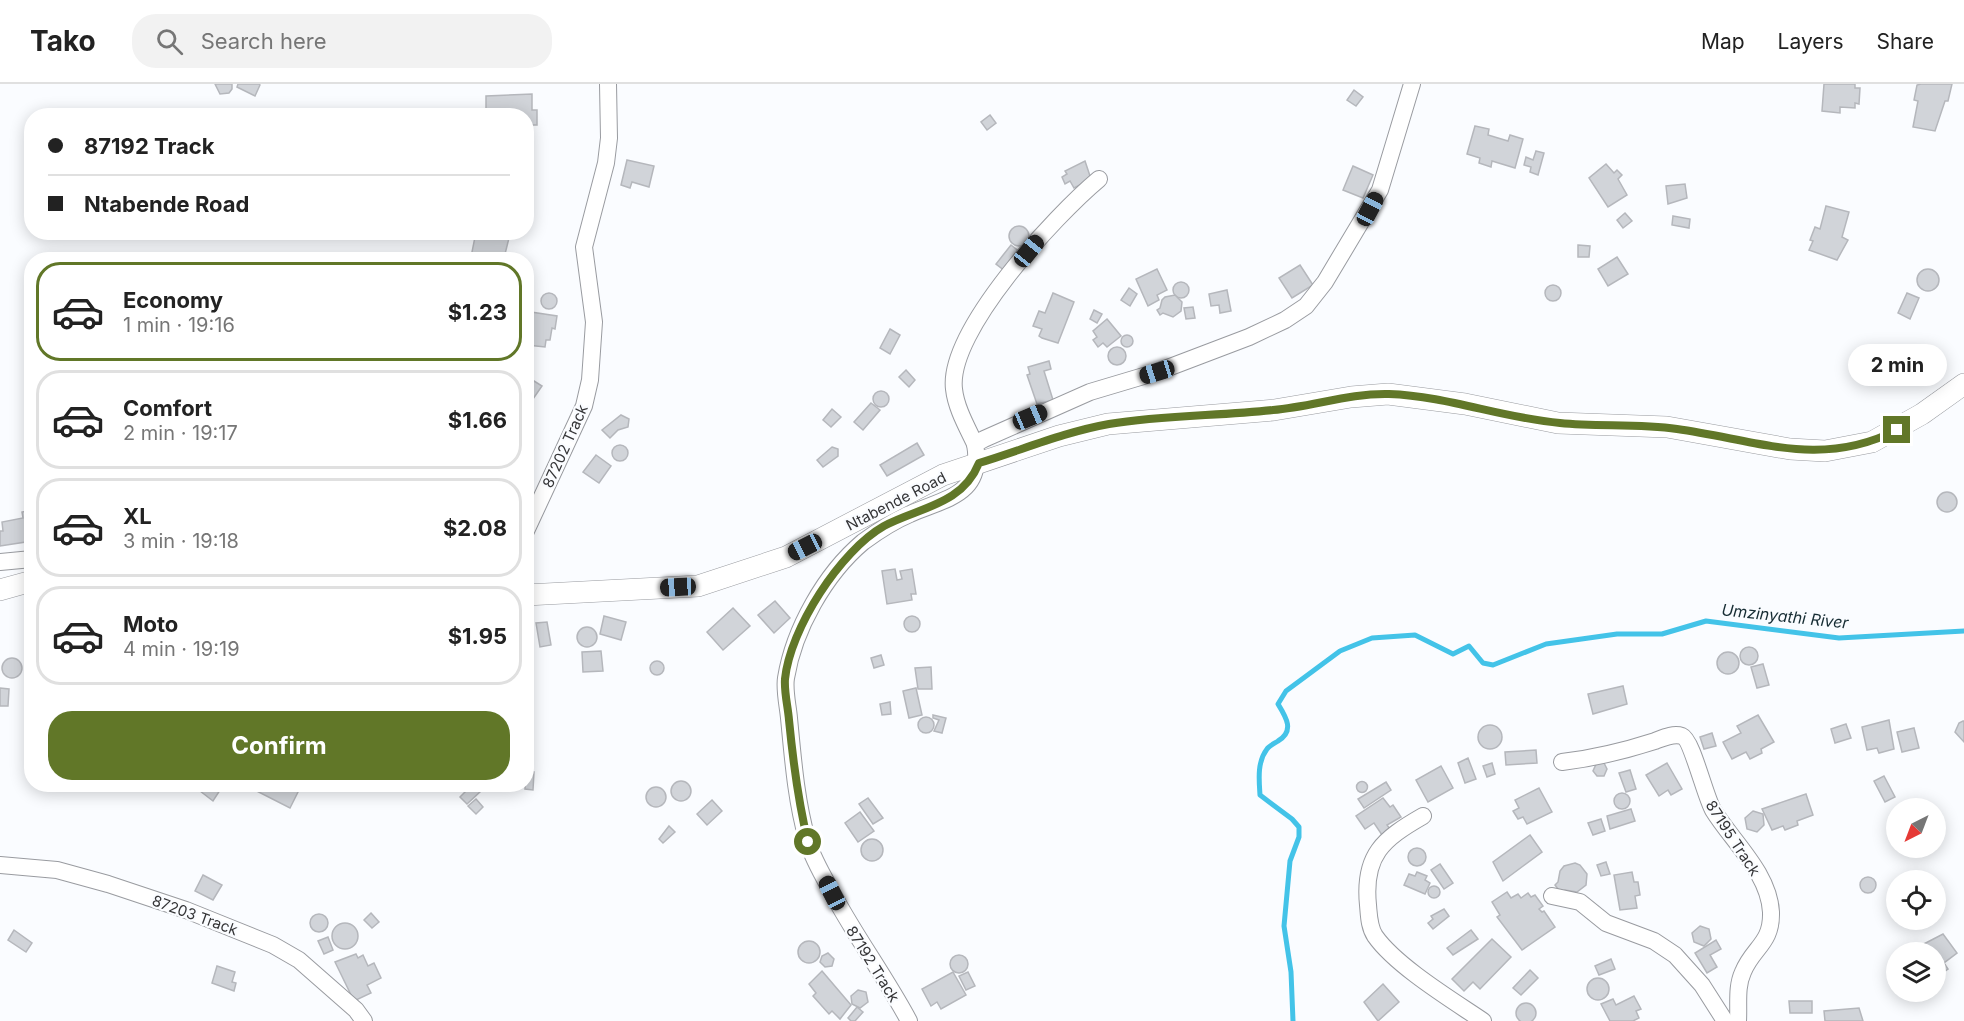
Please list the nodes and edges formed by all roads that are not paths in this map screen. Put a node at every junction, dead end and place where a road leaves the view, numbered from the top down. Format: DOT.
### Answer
graph roads {
  1 [pos="608,84"];
  2 [pos="1412,84"];
  3 [pos="1099,179"];
  4 [pos="1964,384"];
  5 [pos="977,454"];
  6 [pos="534,514"];
  7 [pos="24,560"];
  8 [pos="0,562"];
  9 [pos="24,583"];
  10 [pos="0,590"];
  11 [pos="534,595"];
  12 [pos="1562,762"];
  13 [pos="1423,816"];
  14 [pos="0,865"];
  15 [pos="1552,896"];
  16 [pos="364,1021"];
  17 [pos="909,1021"];
  18 [pos="1483,1021"];
  19 [pos="1725,1021"];
  20 [pos="1738,1021"];
  1 -- 6 [label="street, 87202 Track"];
  2 -- 5 [label="street"];
  3 -- 5 [label="street"];
  4 -- 5 [label="street, Ntabende Road"];
  5 -- 11 [label="street, Ntabende Road"];
  5 -- 17 [label="street, 87192 Track"];
  7 -- 8 [label="street"];
  9 -- 10 [label="street"];
  12 -- 20 [label="street, 87195 Track"];
  13 -- 18 [label="street"];
  14 -- 16 [label="street, 87203 Track"];
  15 -- 19 [label="street"];
}
